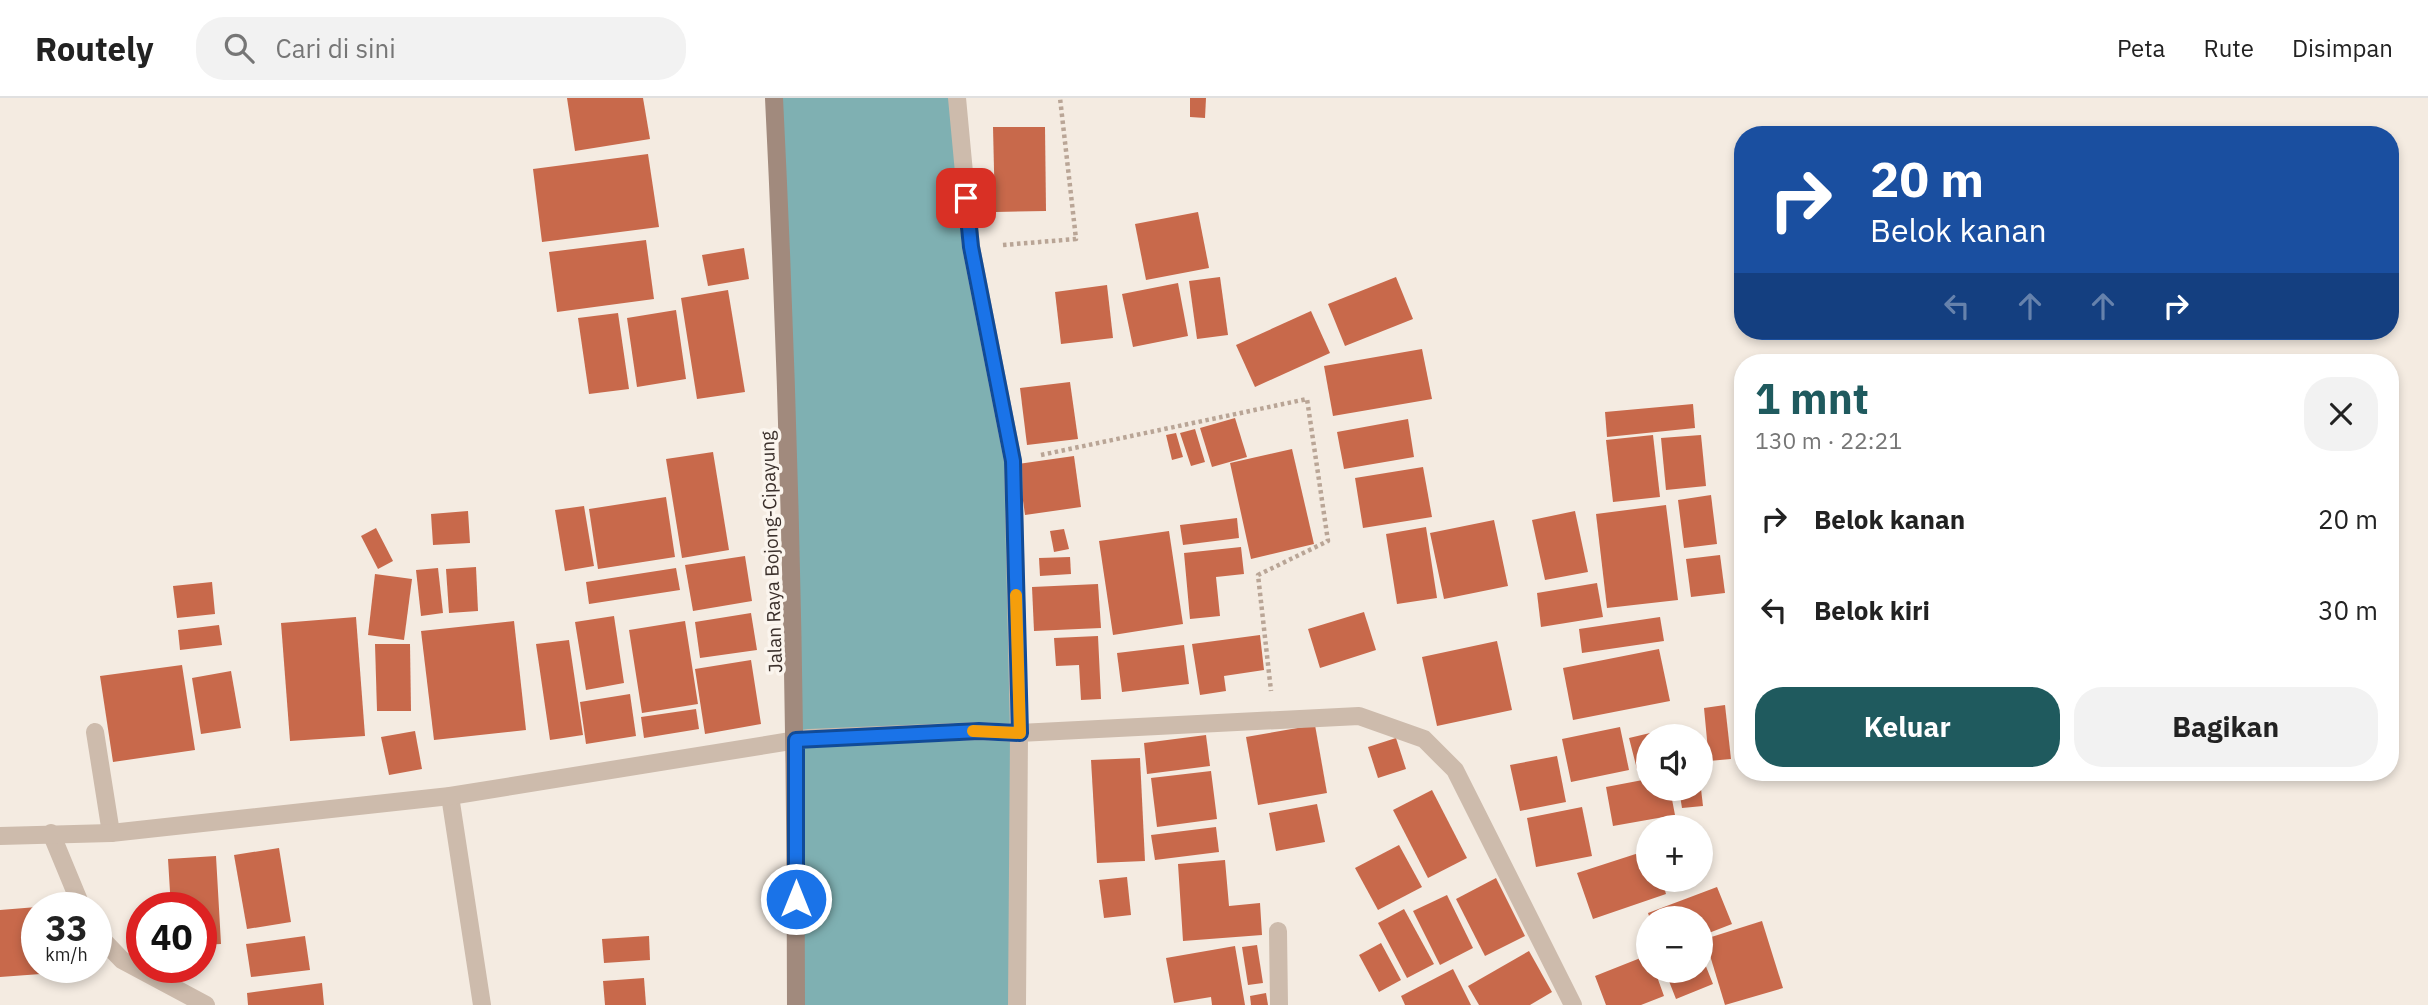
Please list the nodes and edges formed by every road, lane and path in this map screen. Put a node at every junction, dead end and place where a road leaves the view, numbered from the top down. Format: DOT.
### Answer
graph roads {
  1 [pos="774,98"];
  2 [pos="957,98"];
  3 [pos="1060,98"];
  4 [pos="971,247"];
  5 [pos="1013,461"];
  6 [pos="1274,720"];
  7 [pos="94,732"];
  8 [pos="1020,733"];
  9 [pos="803,739"];
  10 [pos="450,796"];
  11 [pos="51,833"];
  12 [pos="111,833"];
  13 [pos="0,836"];
  14 [pos="75,892"];
  15 [pos="1278,930"];
  16 [pos="112,950"];
  17 [pos="206,1005"];
  18 [pos="482,1005"];
  19 [pos="796,1005"];
  20 [pos="1017,1005"];
  21 [pos="1279,1005"];
  22 [pos="1573,1005"];
  1 -- 9 [label="street, Jalan Raya Bojong-Cipayung"];
  2 -- 4 [label="street"];
  3 -- 4 [label="path"];
  4 -- 5 [label="street"];
  5 -- 6 [label="path"];
  5 -- 8 [label="street"];
  6 -- 8 [label="street"];
  6 -- 22 [label="street"];
  7 -- 12 [label="street"];
  8 -- 9 [label="street"];
  8 -- 20 [label="street"];
  9 -- 10 [label="street"];
  9 -- 19 [label="street, Jalan Raya Bojong-Cipayung"];
  10 -- 12 [label="street"];
  10 -- 18 [label="street"];
  11 -- 12 [label="street"];
  11 -- 13 [label="street"];
  11 -- 14 [label="street"];
  15 -- 21 [label="street"];
  16 -- 17 [label="street"];
}
